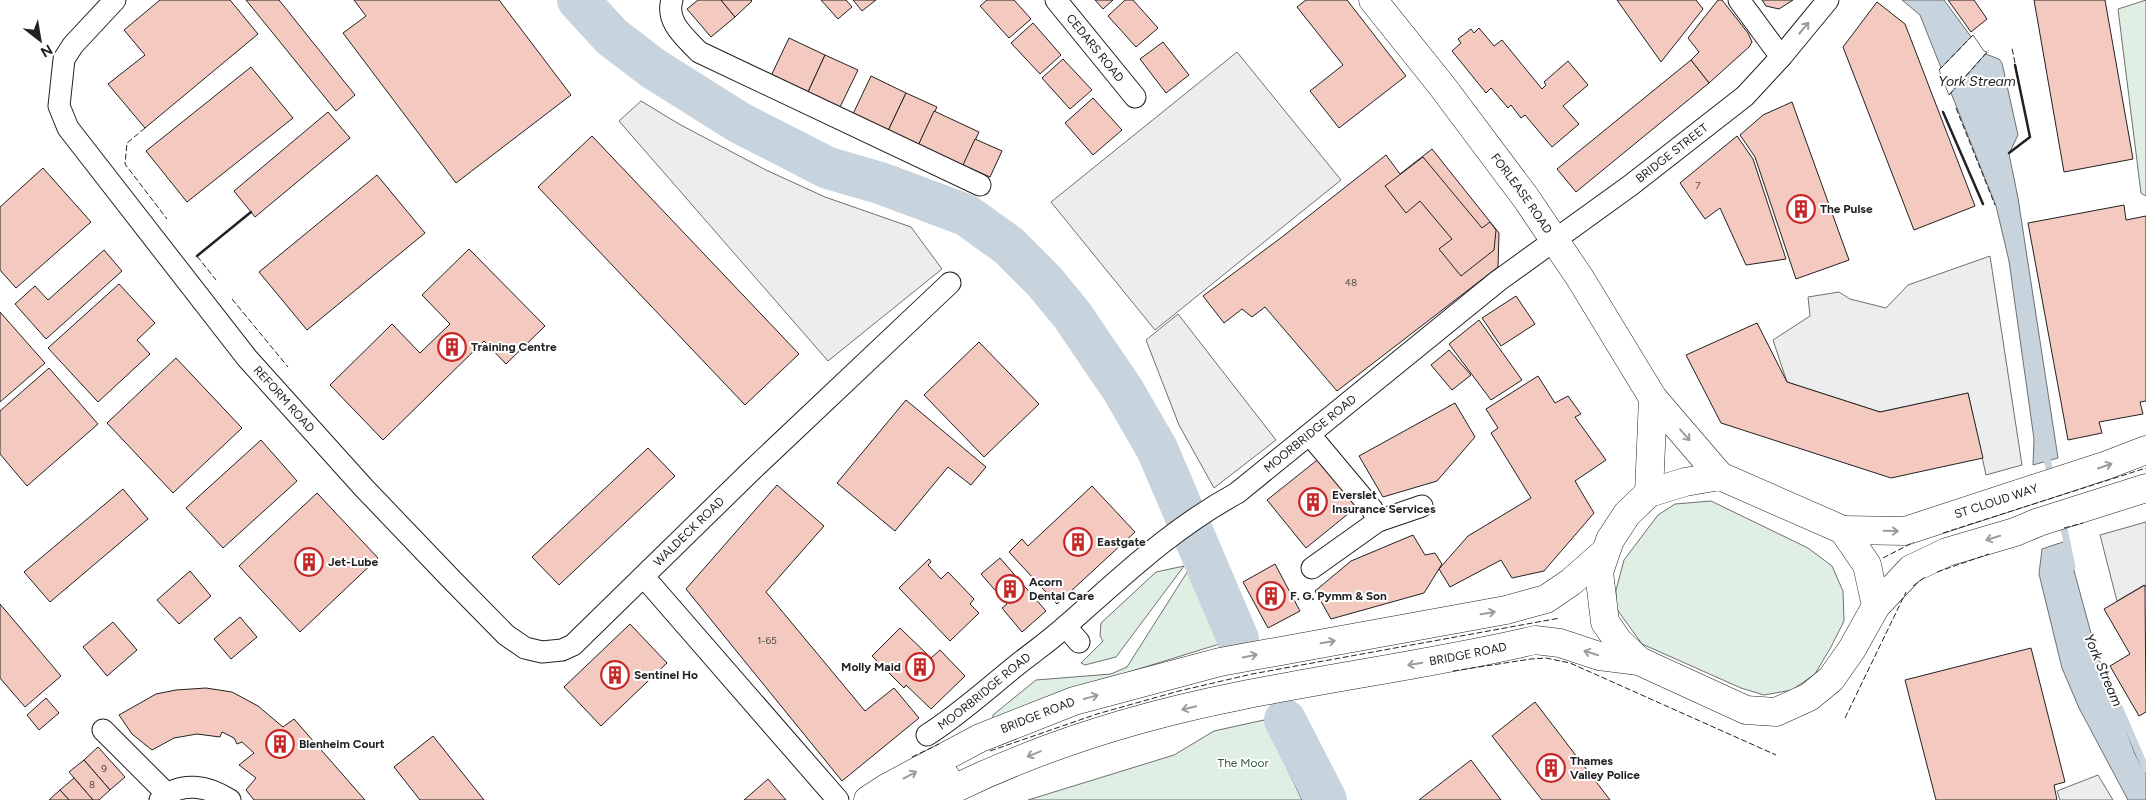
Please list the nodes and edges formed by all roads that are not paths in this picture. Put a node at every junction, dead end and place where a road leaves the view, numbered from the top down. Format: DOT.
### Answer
graph roads {
  1 [pos="115,0"];
  2 [pos="672,0"];
  3 [pos="1056,0"];
  4 [pos="1372,0"];
  5 [pos="1739,0"];
  6 [pos="1828,0"];
  7 [pos="1781,57"];
  8 [pos="1135,97"];
  9 [pos="980,185"];
  10 [pos="1555,240"];
  11 [pos="950,284"];
  12 [pos="1653,398"];
  13 [pos="1310,435"];
  14 [pos="2146,450"];
  15 [pos="1720,476"];
  16 [pos="2146,488"];
  17 [pos="1649,493"];
  18 [pos="1422,506"];
  19 [pos="1378,521"];
  20 [pos="1843,530"];
  21 [pos="1605,552"];
  22 [pos="1312,568"];
  23 [pos="644,576"];
  24 [pos="1876,606"];
  25 [pos="1639,661"];
  26 [pos="103,730"];
  27 [pos="927,735"];
  28 [pos="1008,766"];
  29 [pos="163,797"];
  30 [pos="230,800"];
  31 [pos="838,800"];
  32 [pos="868,800"];
  33 [pos="906,800"];
  34 [pos="932,800"];
  1 -- 23 [label="street, REFORM ROAD"];
  2 -- 9 [label="street"];
  3 -- 8 [label="street, CEDARS ROAD"];
  4 -- 10 [label="main road, FORLEASE ROAD"];
  5 -- 7 [label="street"];
  7 -- 6 [label="street, BRIDGE STREET, one-way"];
  7 -- 10 [label="street, BRIDGE STREET"];
  10 -- 12 [label="main road, FORLEASE ROAD"];
  10 -- 13 [label="street, MOORBRIDGE ROAD"];
  11 -- 23 [label="street, WALDECK ROAD"];
  12 -- 15 [label="main road, FORLEASE ROAD, one-way"];
  12 -- 17 [label="main road"];
  13 -- 19 [label="street"];
  13 -- 27 [label="street, MOORBRIDGE ROAD"];
  20 -- 14 [label="main road, ST CLOUD WAY, one-way"];
  15 -- 17 [label="main road"];
  15 -- 20 [label="main road"];
  16 -- 24 [label="main road, one-way"];
  17 -- 21 [label="main road"];
  18 -- 19 [label="street"];
  19 -- 22 [label="street"];
  20 -- 24 [label="main road"];
  21 -- 25 [label="main road"];
  32 -- 21 [label="main road, BRIDGE ROAD, one-way"];
  23 -- 31 [label="street, WALDECK ROAD"];
  24 -- 25 [label="main road"];
  25 -- 28 [label="main road, BRIDGE ROAD, one-way"];
  26 -- 29 [label="street"];
  28 -- 33 [label="main road"];
  28 -- 34 [label="main road"];
  29 -- 30 [label="street"];
}
